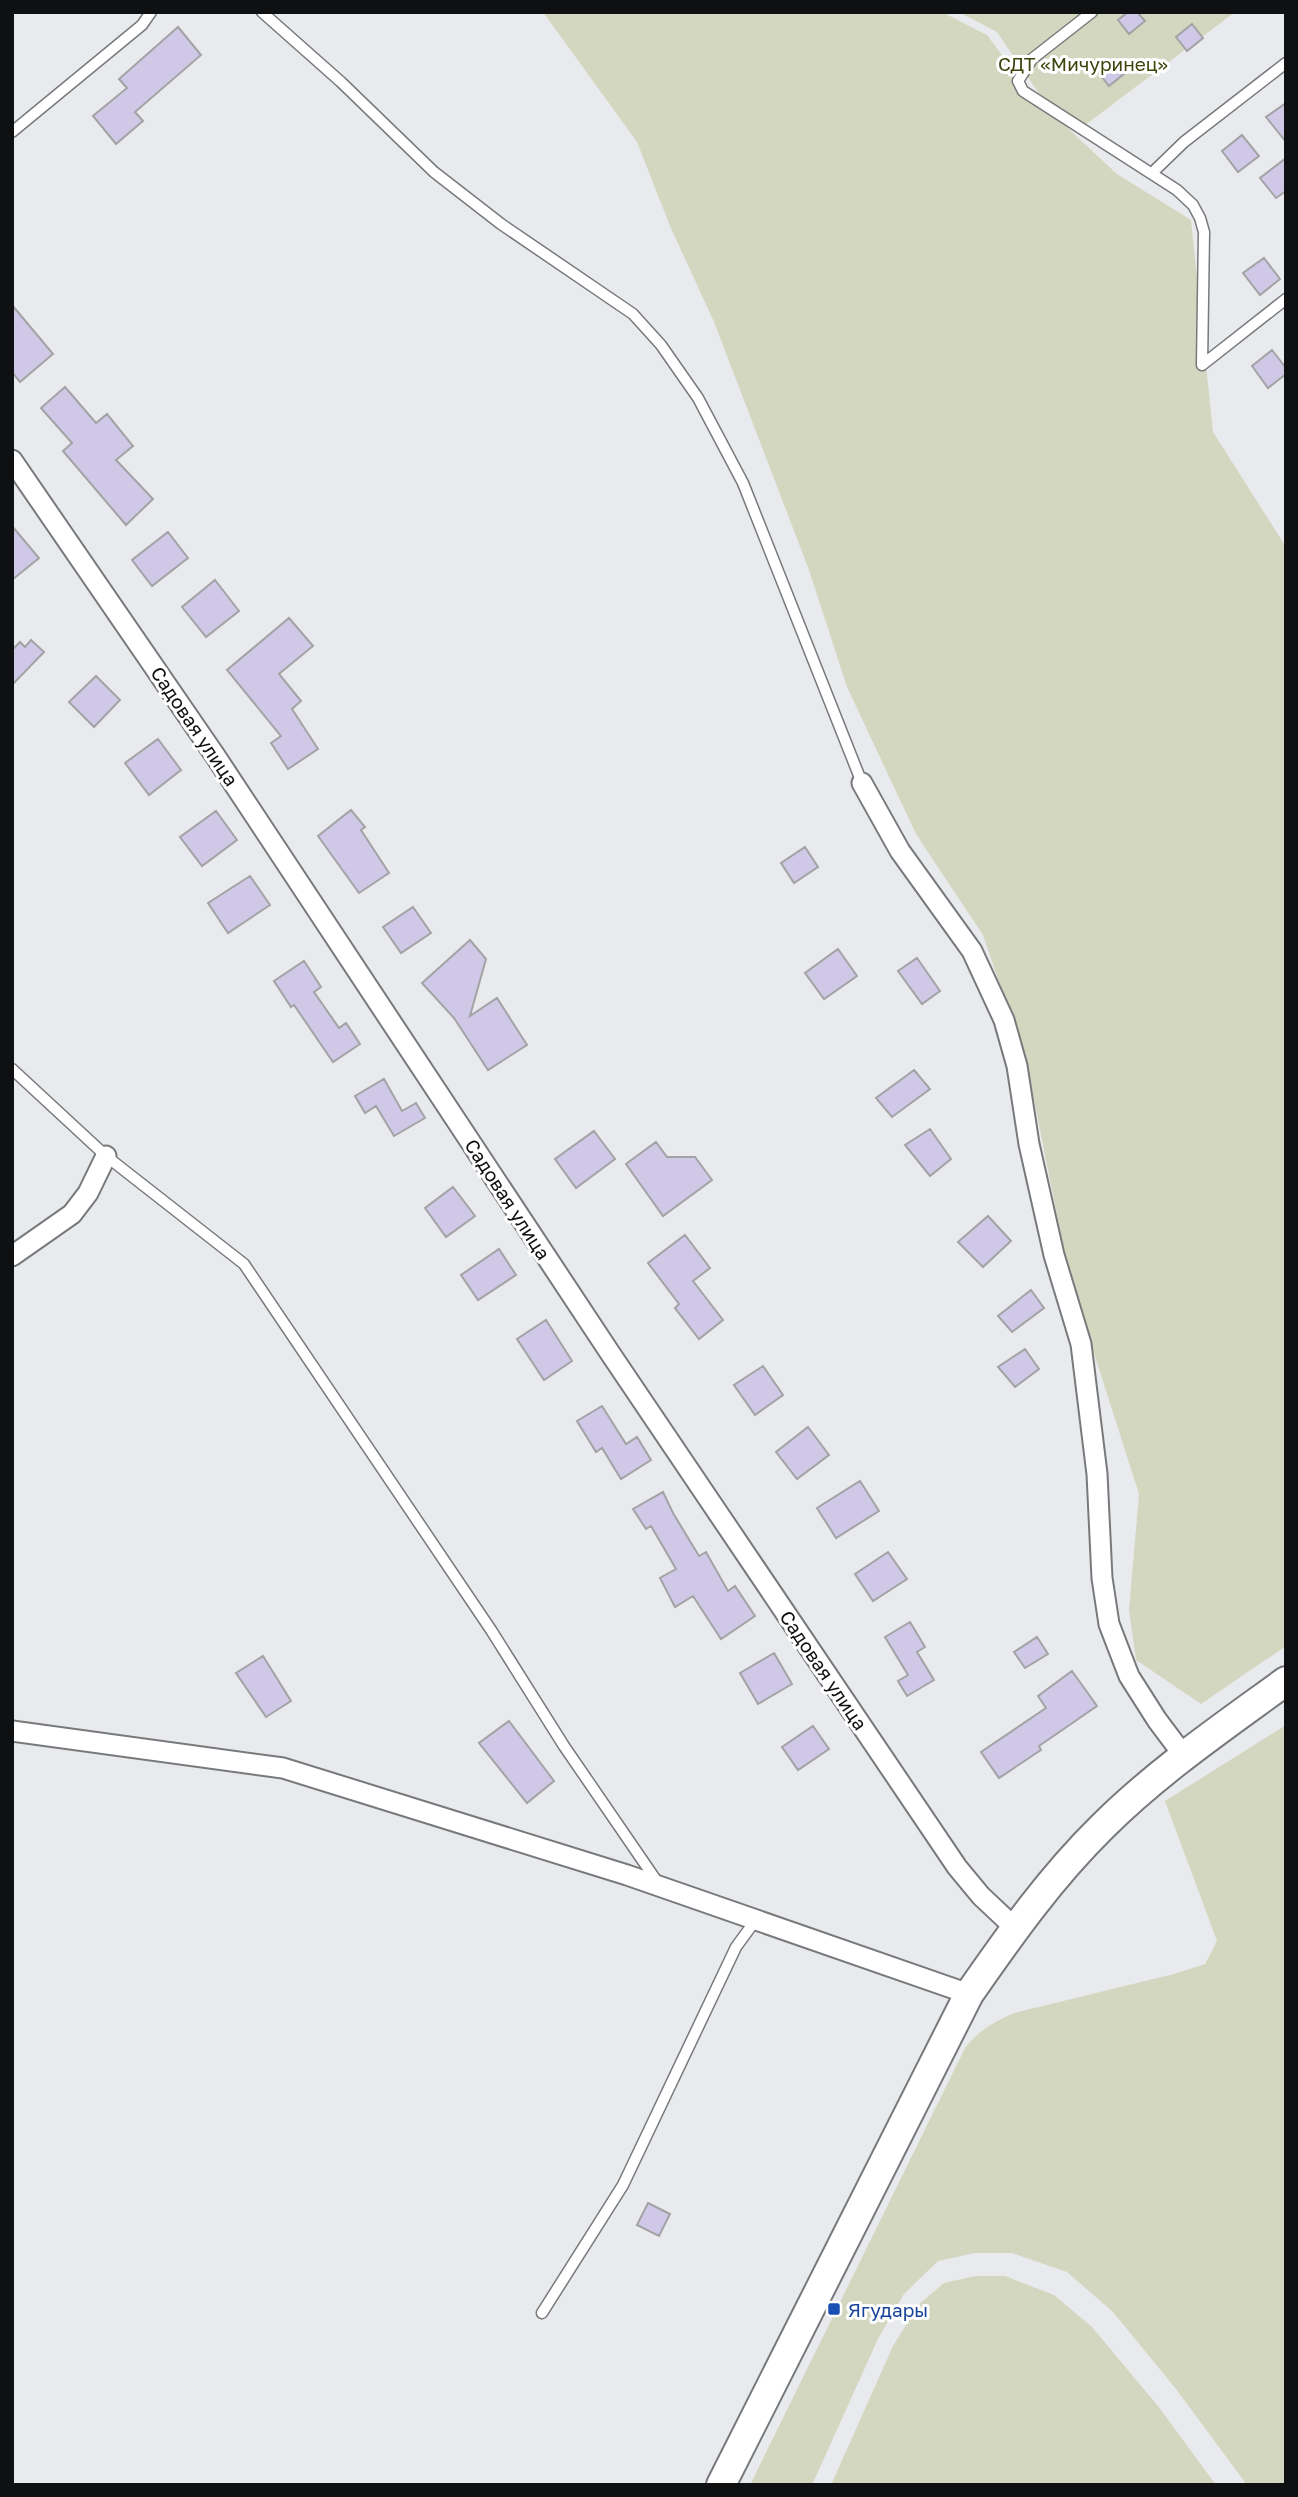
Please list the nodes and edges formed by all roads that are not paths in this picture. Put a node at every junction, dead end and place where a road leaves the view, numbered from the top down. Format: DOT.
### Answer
graph roads {
  1 [pos="151,12"];
  2 [pos="262,12"];
  3 [pos="1092,12"];
  4 [pos="1286,63"];
  5 [pos="12,132"];
  6 [pos="1152,173"];
  7 [pos="1286,299"];
  8 [pos="12,460"];
  9 [pos="862,783"];
  10 [pos="12,1069"];
  11 [pos="106,1156"];
  12 [pos="12,1256"];
  13 [pos="1286,1681"];
  14 [pos="12,1731"];
  15 [pos="1184,1756"];
  16 [pos="663,1889"];
  17 [pos="755,1921"];
  18 [pos="1015,1928"];
  19 [pos="969,1994"];
  20 [pos="542,2312"];
  21 [pos="721,2485"];
  1 -- 5 [label="lane"];
  2 -- 9 [label="lane"];
  3 -- 6 [label="lane"];
  4 -- 6 [label="lane"];
  6 -- 7 [label="lane"];
  8 -- 18 [label="street, Садовая улица"];
  9 -- 15 [label="street"];
  10 -- 11 [label="lane"];
  11 -- 12 [label="street"];
  11 -- 16 [label="lane"];
  13 -- 15 [label="street"];
  14 -- 16 [label="street"];
  15 -- 18 [label="street"];
  16 -- 17 [label="street"];
  17 -- 19 [label="street"];
  17 -- 20 [label="lane"];
  18 -- 19 [label="street"];
  19 -- 21 [label="street"];
}
